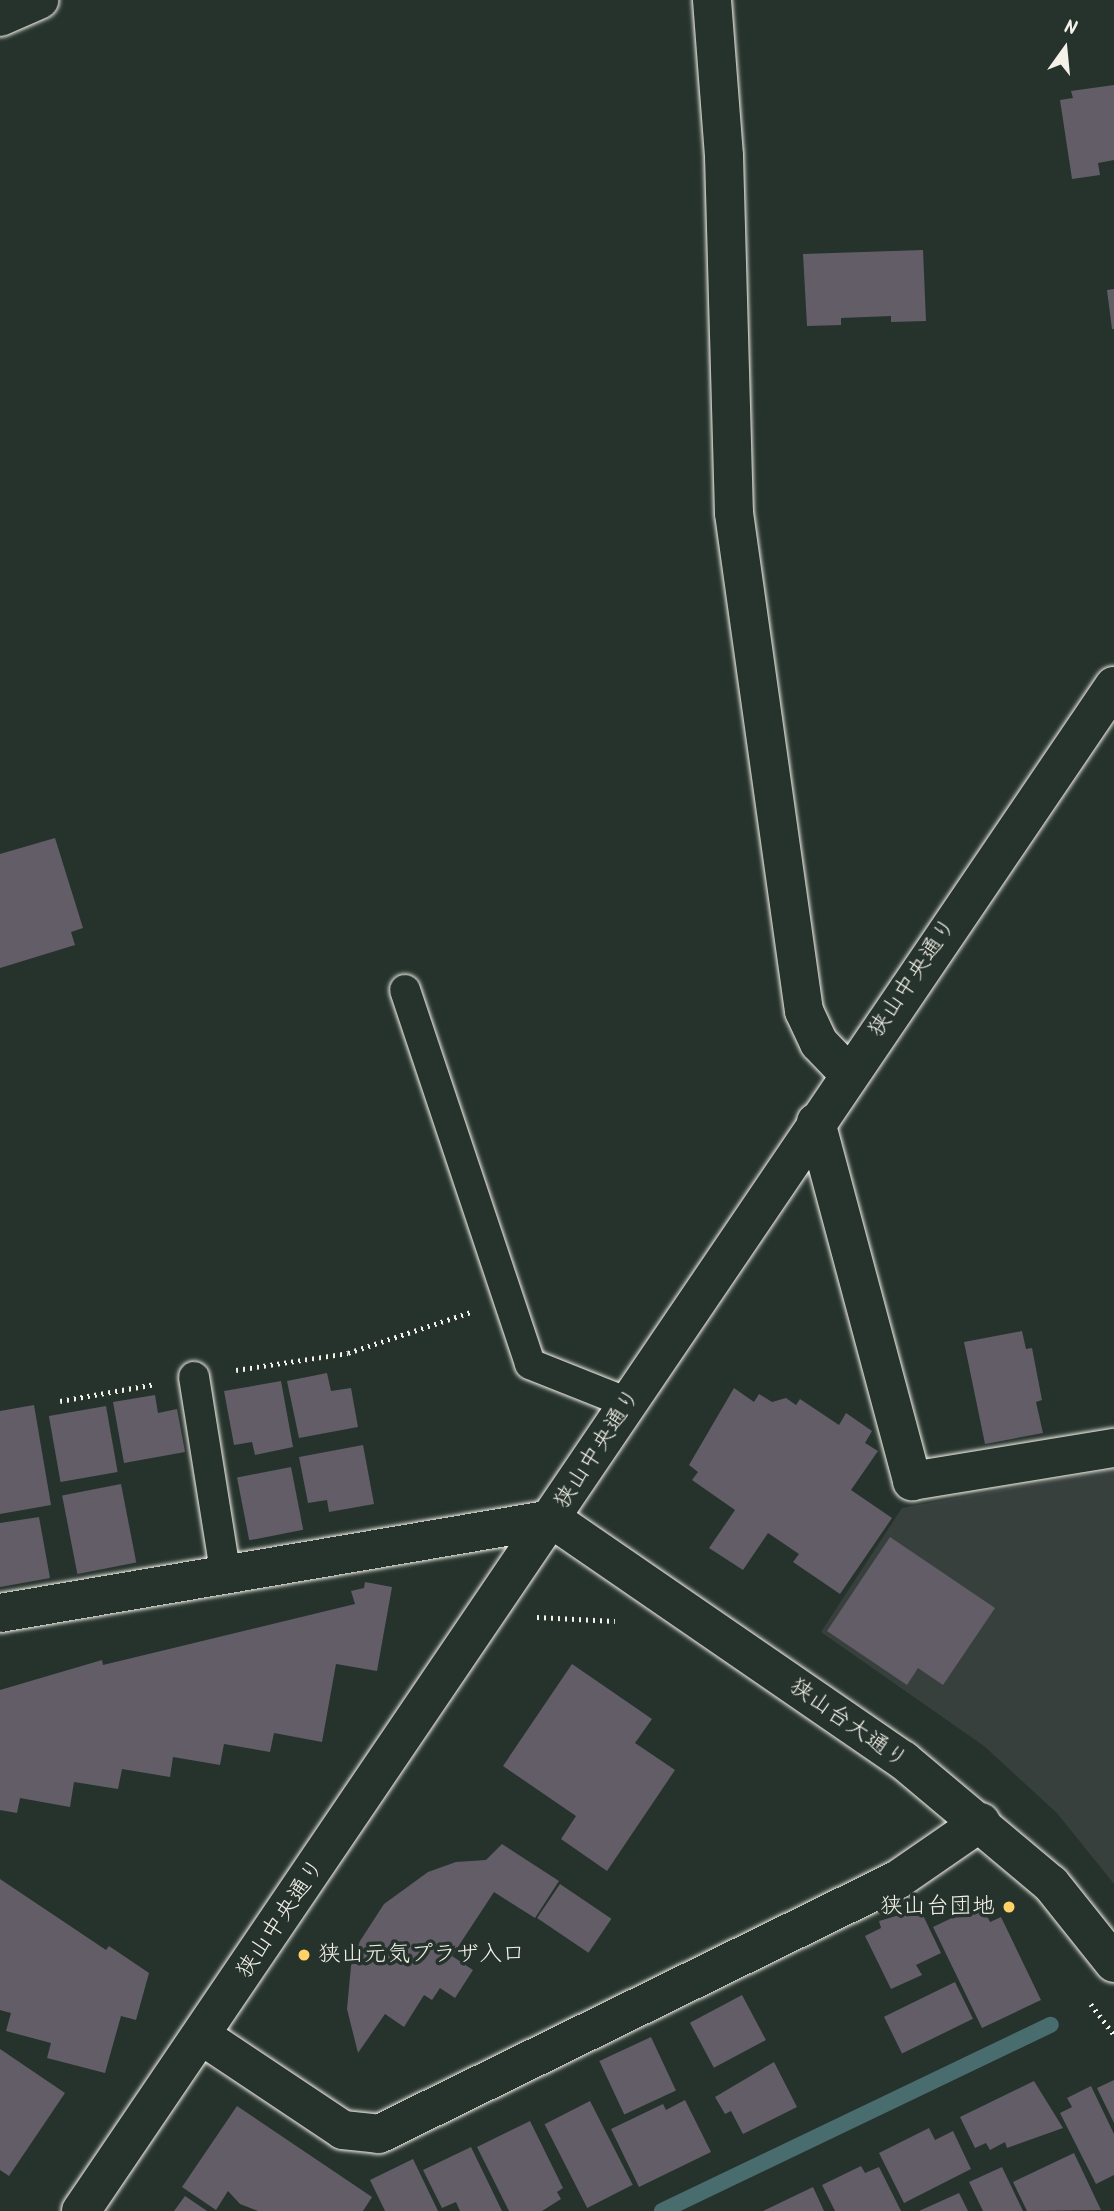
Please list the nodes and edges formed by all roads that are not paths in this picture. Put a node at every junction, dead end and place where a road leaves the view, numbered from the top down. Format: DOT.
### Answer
graph roads {
  1 [pos="39,0"];
  2 [pos="712,0"];
  3 [pos="0,17"];
  4 [pos="1114,686"];
  5 [pos="405,990"];
  6 [pos="848,1073"];
  7 [pos="816,1122"];
  8 [pos="194,1377"];
  9 [pos="628,1403"];
  10 [pos="1114,1448"];
  11 [pos="552,1519"];
  12 [pos="225,1571"];
  13 [pos="0,1613"];
  14 [pos="981,1822"];
  15 [pos="1114,1963"];
  16 [pos="202,2036"];
  17 [pos="81,2211"];
  1 -- 3 [label="street"];
  2 -- 6 [label="street"];
  4 -- 6 [label="street, 狭山中央通り"];
  5 -- 9 [label="lane"];
  6 -- 7 [label="street, 狭山中央通り"];
  7 -- 9 [label="street, 狭山中央通り"];
  7 -- 10 [label="street"];
  8 -- 12 [label="lane"];
  9 -- 11 [label="street, 狭山中央通り"];
  11 -- 12 [label="street"];
  11 -- 14 [label="street, 狭山台大通り"];
  11 -- 16 [label="street, 狭山中央通り"];
  12 -- 13 [label="street"];
  14 -- 15 [label="street, 狭山台大通り"];
  14 -- 16 [label="street"];
  16 -- 17 [label="street, 狭山中央通り"];
}
